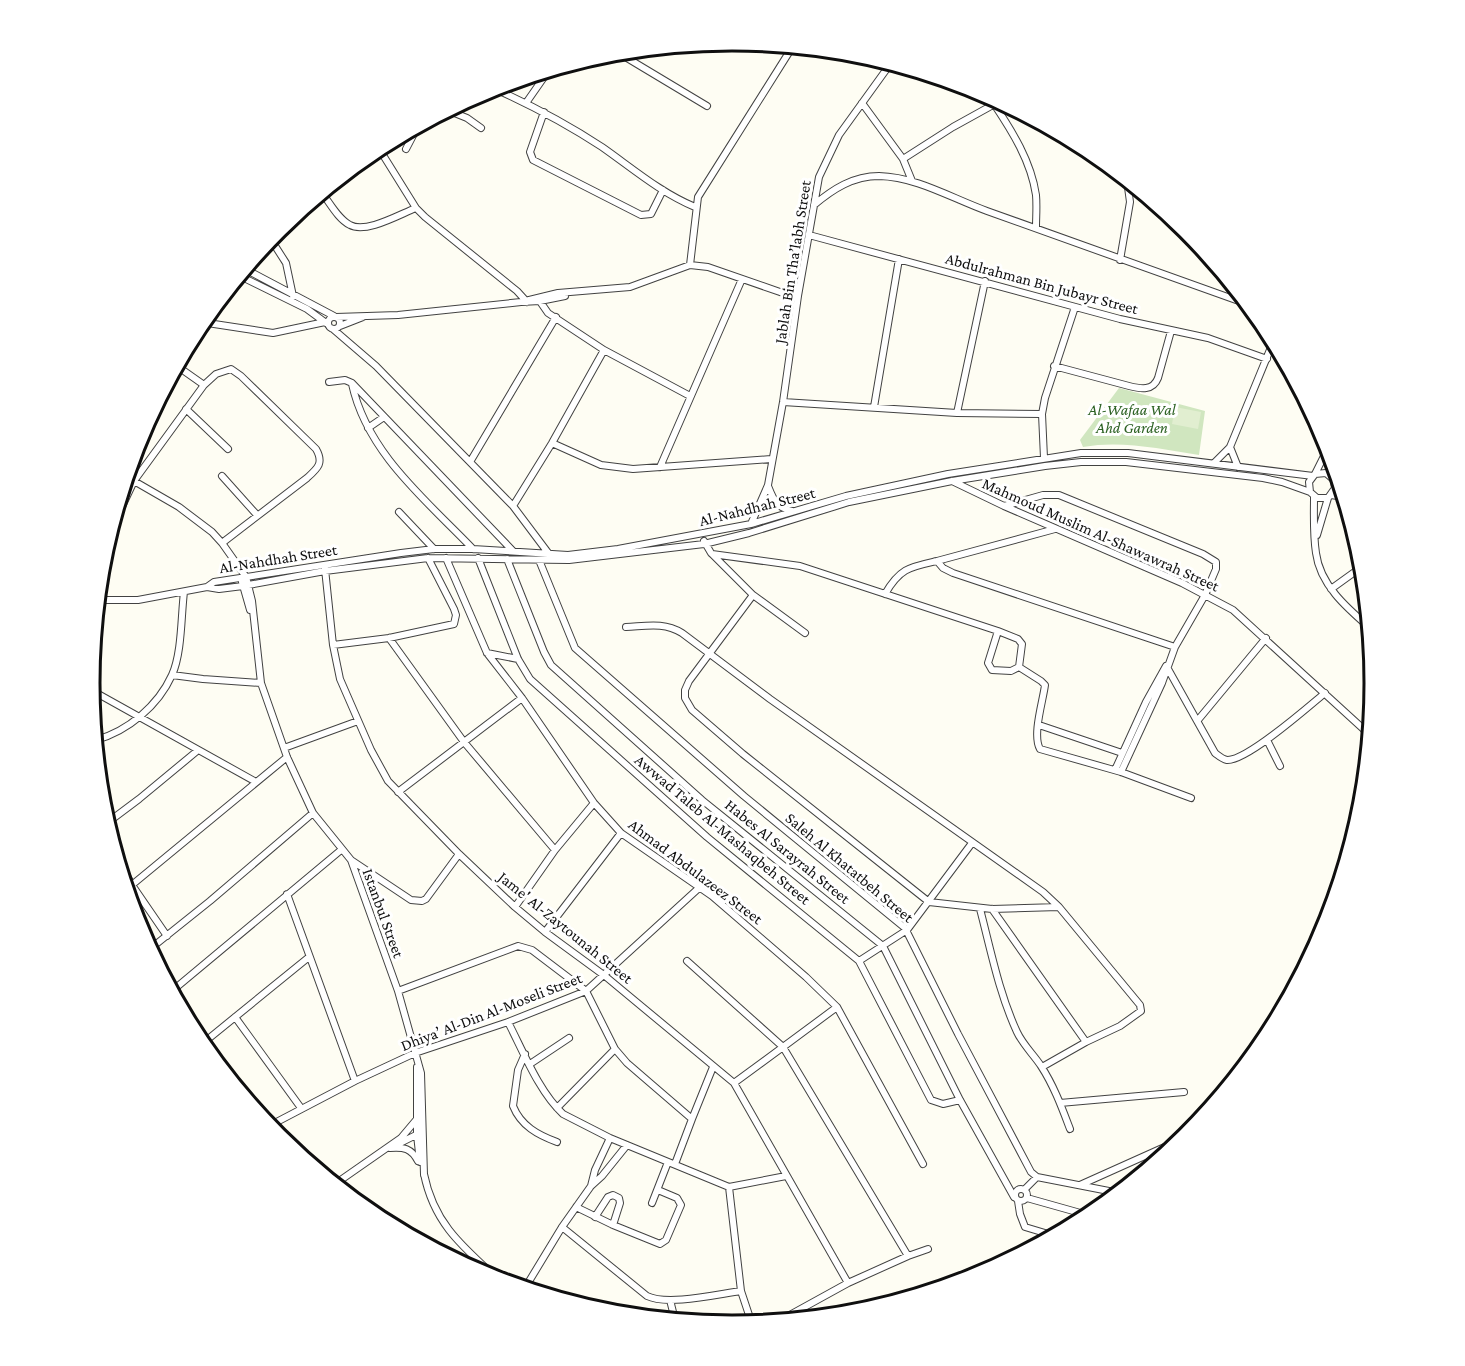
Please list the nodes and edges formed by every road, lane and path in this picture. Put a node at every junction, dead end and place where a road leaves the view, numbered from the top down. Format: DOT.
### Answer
graph roads {
  1 [pos="788,53"];
  2 [pos="630,60"];
  3 [pos="886,70"];
  4 [pos="541,81"];
  5 [pos="505,94"];
  6 [pos="526,103"];
  7 [pos="862,103"];
  8 [pos="707,106"];
  9 [pos="990,106"];
  10 [pos="1001,111"];
  11 [pos="544,112"];
  12 [pos="457,114"];
  13 [pos="481,128"];
  14 [pos="409,141"];
  15 [pos="406,149"];
  16 [pos="384,156"];
  17 [pos="903,159"];
  18 [pos="912,181"];
  19 [pos="663,190"];
  20 [pos="1129,191"];
  21 [pos="327,199"];
  22 [pos="813,206"];
  23 [pos="695,207"];
  24 [pos="416,208"];
  25 [pos="1036,228"];
  26 [pos="809,235"];
  27 [pos="276,247"];
  28 [pos="899,259"];
  29 [pos="1120,260"];
  30 [pos="690,265"];
  31 [pos="252,273"];
  32 [pos="246,279"];
  33 [pos="742,279"];
  34 [pos="985,281"];
  35 [pos="293,296"];
  36 [pos="798,296"];
  37 [pos="547,298"];
  38 [pos="539,299"];
  39 [pos="1235,300"];
  40 [pos="524,301"];
  41 [pos="1075,307"];
  42 [pos="366,316"];
  43 [pos="555,316"];
  44 [pos="335,317"];
  45 [pos="213,324"];
  46 [pos="333,326"];
  47 [pos="1171,331"];
  48 [pos="604,350"];
  49 [pos="1270,351"];
  50 [pos="1267,359"];
  51 [pos="1054,366"];
  52 [pos="183,371"];
  53 [pos="329,382"];
  54 [pos="352,383"];
  55 [pos="204,386"];
  56 [pos="690,396"];
  57 [pos="783,402"];
  58 [pos="874,407"];
  59 [pos="186,410"];
  60 [pos="957,413"];
  61 [pos="1042,414"];
  62 [pos="384,417"];
  63 [pos="368,428"];
  64 [pos="552,443"];
  65 [pos="1230,447"];
  66 [pos="228,449"];
  67 [pos="1044,458"];
  68 [pos="1323,458"];
  69 [pos="771,459"];
  70 [pos="470,462"];
  71 [pos="1214,463"];
  72 [pos="660,467"];
  73 [pos="1238,467"];
  74 [pos="1314,475"];
  75 [pos="222,476"];
  76 [pos="1330,476"];
  77 [pos="134,481"];
  78 [pos="952,481"];
  79 [pos="768,485"];
  80 [pos="1334,490"];
  81 [pos="1312,494"];
  82 [pos="1330,496"];
  83 [pos="1336,496"];
  84 [pos="513,506"];
  85 [pos="1004,506"];
  86 [pos="793,511"];
  87 [pos="399,512"];
  88 [pos="257,515"];
  89 [pos="751,524"];
  90 [pos="1055,529"];
  91 [pos="703,534"];
  92 [pos="1315,542"];
  93 [pos="222,543"];
  94 [pos="704,544"];
  95 [pos="435,549"];
  96 [pos="473,549"];
  97 [pos="513,552"];
  98 [pos="549,554"];
  99 [pos="711,554"];
  100 [pos="428,558"];
  101 [pos="446,558"];
  102 [pos="478,558"];
  103 [pos="507,559"];
  104 [pos="539,560"];
  105 [pos="937,561"];
  106 [pos="324,568"];
  107 [pos="1354,572"];
  108 [pos="244,580"];
  109 [pos="1331,589"];
  110 [pos="184,592"];
  111 [pos="885,594"];
  112 [pos="753,595"];
  113 [pos="1204,595"];
  114 [pos="106,601"];
  115 [pos="1361,620"];
  116 [pos="626,627"];
  117 [pos="998,631"];
  118 [pos="805,633"];
  119 [pos="389,638"];
  120 [pos="1266,638"];
  121 [pos="333,645"];
  122 [pos="1175,647"];
  123 [pos="487,653"];
  124 [pos="711,654"];
  125 [pos="1171,658"];
  126 [pos="518,659"];
  127 [pos="1019,667"];
  128 [pos="1168,669"];
  129 [pos="172,675"];
  130 [pos="261,683"];
  131 [pos="1324,693"];
  132 [pos="101,695"];
  133 [pos="522,698"];
  134 [pos="1149,703"];
  135 [pos="1143,714"];
  136 [pos="140,717"];
  137 [pos="358,720"];
  138 [pos="1198,720"];
  139 [pos="1039,725"];
  140 [pos="1363,728"];
  141 [pos="103,738"];
  142 [pos="1267,740"];
  143 [pos="464,742"];
  144 [pos="284,748"];
  145 [pos="197,751"];
  146 [pos="1122,753"];
  147 [pos="287,757"];
  148 [pos="1280,766"];
  149 [pos="1118,771"];
  150 [pos="256,782"];
  151 [pos="398,792"];
  152 [pos="1191,798"];
  153 [pos="594,803"];
  154 [pos="313,813"];
  155 [pos="115,817"];
  156 [pos="621,833"];
  157 [pos="972,843"];
  158 [pos="341,850"];
  159 [pos="555,850"];
  160 [pos="459,854"];
  161 [pos="351,860"];
  162 [pos="133,884"];
  163 [pos="700,887"];
  164 [pos="287,894"];
  165 [pos="140,901"];
  166 [pos="929,902"];
  167 [pos="515,907"];
  168 [pos="1059,907"];
  169 [pos="980,909"];
  170 [pos="992,909"];
  171 [pos="907,930"];
  172 [pos="545,932"];
  173 [pos="167,936"];
  174 [pos="157,943"];
  175 [pos="883,946"];
  176 [pos="309,957"];
  177 [pos="687,961"];
  178 [pos="859,961"];
  179 [pos="605,976"];
  180 [pos="178,986"];
  181 [pos="398,991"];
  182 [pos="586,992"];
  183 [pos="837,1007"];
  184 [pos="235,1017"];
  185 [pos="508,1022"];
  186 [pos="210,1038"];
  187 [pos="569,1038"];
  188 [pos="1086,1042"];
  189 [pos="783,1047"];
  190 [pos="615,1049"];
  191 [pos="415,1053"];
  192 [pos="525,1054"];
  193 [pos="418,1064"];
  194 [pos="530,1064"];
  195 [pos="714,1066"];
  196 [pos="1042,1067"];
  197 [pos="355,1081"];
  198 [pos="734,1083"];
  199 [pos="1185,1092"];
  200 [pos="960,1100"];
  201 [pos="1060,1103"];
  202 [pos="301,1108"];
  203 [pos="557,1108"];
  204 [pos="417,1118"];
  205 [pos="692,1119"];
  206 [pos="278,1121"];
  207 [pos="423,1126"];
  208 [pos="1070,1129"];
  209 [pos="417,1135"];
  210 [pos="610,1138"];
  211 [pos="557,1142"];
  212 [pos="627,1145"];
  213 [pos="389,1148"];
  214 [pos="1157,1151"];
  215 [pos="668,1162"];
  216 [pos="675,1164"];
  217 [pos="923,1164"];
  218 [pos="424,1175"];
  219 [pos="786,1176"];
  220 [pos="1037,1178"];
  221 [pos="342,1179"];
  222 [pos="591,1186"];
  223 [pos="1079,1186"];
  224 [pos="729,1187"];
  225 [pos="658,1190"];
  226 [pos="1024,1190"];
  227 [pos="1107,1191"];
  228 [pos="1027,1198"];
  229 [pos="1016,1199"];
  230 [pos="652,1203"];
  231 [pos="576,1207"];
  232 [pos="1077,1212"];
  233 [pos="596,1216"];
  234 [pos="613,1225"];
  235 [pos="562,1227"];
  236 [pos="1043,1233"];
  237 [pos="928,1249"];
  238 [pos="908,1256"];
  239 [pos="478,1261"];
  240 [pos="529,1281"];
  241 [pos="848,1283"];
  242 [pos="741,1291"];
  243 [pos="670,1300"];
  244 [pos="673,1312"];
  245 [pos="799,1312"];
  246 [pos="749,1315"];
  1 -- 23 [label="street"];
  2 -- 8 [label="street"];
  3 -- 7 [label="street, Jablah Bin Tha’labh Street"];
  4 -- 6 [label="street"];
  5 -- 6 [label="street"];
  6 -- 11 [label="street"];
  7 -- 17 [label="street"];
  7 -- 22 [label="street, Jablah Bin Tha’labh Street"];
  9 -- 17 [label="street"];
  10 -- 25 [label="street"];
  11 -- 19 [label="street"];
  11 -- 19 [label="street"];
  12 -- 13 [label="street"];
  14 -- 15 [label="street"];
  16 -- 24 [label="street"];
  17 -- 18 [label="street"];
  18 -- 22 [label="street"];
  18 -- 25 [label="street"];
  19 -- 23 [label="street"];
  20 -- 29 [label="street"];
  21 -- 24 [label="street"];
  22 -- 26 [label="street, Jablah Bin Tha’labh Street"];
  23 -- 30 [label="street"];
  24 -- 40 [label="street"];
  25 -- 29 [label="street"];
  26 -- 28 [label="street, Abdulrahman Bin Jubayr Street"];
  26 -- 36 [label="street, Jablah Bin Tha’labh Street"];
  27 -- 35 [label="street"];
  28 -- 34 [label="street, Abdulrahman Bin Jubayr Street"];
  28 -- 58 [label="street"];
  29 -- 39 [label="street"];
  30 -- 33 [label="street"];
  30 -- 37 [label="street"];
  31 -- 35 [label="street"];
  32 -- 46 [label="street"];
  33 -- 36 [label="street"];
  33 -- 56 [label="street"];
  34 -- 41 [label="street, Abdulrahman Bin Jubayr Street"];
  34 -- 60 [label="street"];
  35 -- 44 [label="street"];
  36 -- 57 [label="street, Jablah Bin Tha’labh Street"];
  37 -- 38 [label="street"];
  37 -- 43 [label="street"];
  38 -- 40 [label="street"];
  38 -- 43 [label="street"];
  40 -- 42 [label="street"];
  41 -- 47 [label="street, Abdulrahman Bin Jubayr Street"];
  41 -- 51 [label="street"];
  42 -- 44 [label="street"];
  42 -- 46 [label="street"];
  43 -- 48 [label="street"];
  43 -- 70 [label="street"];
  44 -- 46 [label="street"];
  44 -- 46 [label="street"];
  45 -- 46 [label="street"];
  46 -- 70 [label="street"];
  47 -- 50 [label="street, Abdulrahman Bin Jubayr Street"];
  47 -- 51 [label="street"];
  48 -- 56 [label="street"];
  48 -- 64 [label="street"];
  49 -- 50 [label="street"];
  50 -- 65 [label="street"];
  51 -- 61 [label="street"];
  52 -- 55 [label="street"];
  53 -- 54 [label="street"];
  54 -- 62 [label="street"];
  54 -- 63 [label="street"];
  55 -- 59 [label="street"];
  55 -- 88 [label="street"];
  56 -- 72 [label="street"];
  57 -- 58 [label="street"];
  57 -- 69 [label="street, Jablah Bin Tha’labh Street"];
  58 -- 60 [label="street"];
  59 -- 66 [label="street"];
  59 -- 77 [label="street"];
  60 -- 61 [label="street"];
  61 -- 67 [label="street"];
  62 -- 63 [label="street"];
  62 -- 97 [label="street"];
  63 -- 96 [label="street"];
  64 -- 72 [label="street"];
  64 -- 84 [label="street"];
  65 -- 71 [label="street"];
  65 -- 73 [label="street"];
  67 -- 71 [label="street, Al-Nahdhah Street"];
  67 -- 86 [label="street, Al-Nahdhah Street"];
  68 -- 74 [label="street"];
  69 -- 72 [label="street"];
  69 -- 79 [label="street, Jablah Bin Tha’labh Street"];
  70 -- 84 [label="street"];
  71 -- 73 [label="street, Al-Nahdhah Street"];
  73 -- 74 [label="street, Al-Nahdhah Street"];
  74 -- 76 [label="street"];
  74 -- 81 [label="street"];
  75 -- 88 [label="street"];
  77 -- 93 [label="street, Istanbul Street"];
  78 -- 81 [label="street, Al-Nahdhah Street"];
  78 -- 85 [label="street, Mahmoud Muslim Al-Shawawrah Street"];
  78 -- 94 [label="street, Al-Nahdhah Street"];
  79 -- 86 [label="street"];
  79 -- 89 [label="street, Jablah Bin Tha’labh Street"];
  80 -- 82 [label="street"];
  81 -- 82 [label="street"];
  81 -- 92 [label="street"];
  82 -- 83 [label="street"];
  82 -- 92 [label="street"];
  84 -- 98 [label="street"];
  85 -- 90 [label="street, Mahmoud Muslim Al-Shawawrah Street"];
  85 -- 113 [label="street"];
  86 -- 89 [label="street, Al-Nahdhah Street"];
  87 -- 95 [label="street"];
  88 -- 93 [label="street"];
  89 -- 91 [label="street, Al-Nahdhah Street"];
  90 -- 105 [label="street"];
  90 -- 113 [label="street, Mahmoud Muslim Al-Shawawrah Street"];
  91 -- 94 [label="street"];
  91 -- 98 [label="street, Al-Nahdhah Street"];
  92 -- 109 [label="street"];
  93 -- 108 [label="street, Istanbul Street"];
  94 -- 99 [label="street"];
  94 -- 104 [label="street, Al-Nahdhah Street"];
  95 -- 96 [label="street, Al-Nahdhah Street"];
  95 -- 106 [label="street, Al-Nahdhah Street"];
  96 -- 97 [label="street, Al-Nahdhah Street"];
  97 -- 98 [label="street, Al-Nahdhah Street"];
  99 -- 111 [label="street"];
  99 -- 112 [label="street"];
  100 -- 101 [label="street, Al-Nahdhah Street"];
  100 -- 106 [label="street, Al-Nahdhah Street"];
  100 -- 119 [label="street"];
  101 -- 102 [label="street, Al-Nahdhah Street"];
  101 -- 123 [label="street, Ahmad Abdulazeez Street"];
  102 -- 103 [label="street, Al-Nahdhah Street"];
  102 -- 126 [label="street, Awwad Taleb Al-Mashaqbeh Street"];
  103 -- 104 [label="street, Al-Nahdhah Street"];
  103 -- 175 [label="street, Habes Al Sarayrah Street"];
  104 -- 171 [label="street, Saleh Al Khatatbeh Street"];
  105 -- 111 [label="street"];
  105 -- 122 [label="street"];
  106 -- 108 [label="street, Al-Nahdhah Street"];
  106 -- 121 [label="street, Jame' Al-Zaytounah Street"];
  107 -- 109 [label="street"];
  108 -- 110 [label="street, Al-Nahdhah Street"];
  108 -- 130 [label="street, Istanbul Street"];
  109 -- 115 [label="street"];
  110 -- 114 [label="street, Al-Nahdhah Street"];
  110 -- 129 [label="street"];
  111 -- 117 [label="street"];
  112 -- 118 [label="street"];
  112 -- 124 [label="street"];
  113 -- 120 [label="street, Mahmoud Muslim Al-Shawawrah Street"];
  113 -- 122 [label="street"];
  116 -- 124 [label="street"];
  117 -- 127 [label="street"];
  117 -- 127 [label="street"];
  119 -- 121 [label="street"];
  119 -- 143 [label="street"];
  120 -- 131 [label="street, Mahmoud Muslim Al-Shawawrah Street"];
  120 -- 138 [label="street"];
  121 -- 137 [label="street, Jame' Al-Zaytounah Street"];
  122 -- 125 [label="street"];
  123 -- 126 [label="street"];
  123 -- 133 [label="street, Ahmad Abdulazeez Street"];
  124 -- 157 [label="street"];
  124 -- 166 [label="street"];
  125 -- 128 [label="street"];
  125 -- 134 [label="street"];
  126 -- 178 [label="street, Awwad Taleb Al-Mashaqbeh Street"];
  127 -- 139 [label="street"];
  128 -- 134 [label="street"];
  128 -- 138 [label="street"];
  129 -- 130 [label="street"];
  129 -- 136 [label="street"];
  130 -- 144 [label="street, Istanbul Street"];
  131 -- 140 [label="street, Mahmoud Muslim Al-Shawawrah Street"];
  131 -- 142 [label="street"];
  132 -- 136 [label="street"];
  133 -- 143 [label="street"];
  133 -- 153 [label="street, Ahmad Abdulazeez Street"];
  134 -- 135 [label="street"];
  135 -- 146 [label="street"];
  135 -- 149 [label="street"];
  136 -- 141 [label="street"];
  136 -- 145 [label="street"];
  137 -- 144 [label="street"];
  137 -- 151 [label="street, Jame' Al-Zaytounah Street"];
  138 -- 142 [label="street"];
  139 -- 146 [label="street"];
  139 -- 149 [label="street"];
  142 -- 148 [label="street"];
  143 -- 151 [label="street"];
  143 -- 159 [label="street"];
  144 -- 147 [label="street, Istanbul Street"];
  145 -- 150 [label="street"];
  145 -- 155 [label="street"];
  146 -- 149 [label="street"];
  147 -- 150 [label="street"];
  147 -- 154 [label="street, Istanbul Street"];
  149 -- 152 [label="street"];
  150 -- 162 [label="street"];
  151 -- 160 [label="street, Jame' Al-Zaytounah Street"];
  153 -- 156 [label="street, Ahmad Abdulazeez Street"];
  153 -- 159 [label="street"];
  154 -- 158 [label="street, Istanbul Street"];
  154 -- 173 [label="street"];
  156 -- 163 [label="street, Ahmad Abdulazeez Street"];
  156 -- 172 [label="street"];
  157 -- 166 [label="street"];
  157 -- 168 [label="street"];
  158 -- 161 [label="street, Istanbul Street"];
  158 -- 164 [label="street"];
  159 -- 167 [label="street"];
  160 -- 161 [label="street"];
  160 -- 167 [label="street, Jame' Al-Zaytounah Street"];
  161 -- 181 [label="street, Istanbul Street"];
  163 -- 179 [label="street, Dhiya’ Al-Din Al-Moseli Street"];
  163 -- 183 [label="street, Ahmad Abdulazeez Street"];
  164 -- 176 [label="street"];
  164 -- 180 [label="street"];
  165 -- 173 [label="street"];
  166 -- 169 [label="street"];
  166 -- 171 [label="street"];
  167 -- 172 [label="street, Jame' Al-Zaytounah Street"];
  168 -- 170 [label="street"];
  168 -- 188 [label="street"];
  169 -- 170 [label="street"];
  169 -- 196 [label="street"];
  170 -- 188 [label="street"];
  171 -- 175 [label="street"];
  171 -- 220 [label="street, Saleh Al Khatatbeh Street"];
  172 -- 179 [label="street, Jame' Al-Zaytounah Street"];
  173 -- 174 [label="street"];
  175 -- 178 [label="street"];
  175 -- 200 [label="street, Habes Al Sarayrah Street"];
  176 -- 184 [label="street"];
  176 -- 197 [label="street"];
  177 -- 189 [label="street"];
  178 -- 200 [label="street, Awwad Taleb Al-Mashaqbeh Street"];
  179 -- 182 [label="street, Dhiya’ Al-Din Al-Moseli Street"];
  179 -- 195 [label="street, Jame' Al-Zaytounah Street"];
  181 -- 182 [label="street"];
  181 -- 191 [label="street, Istanbul Street"];
  182 -- 185 [label="street, Dhiya’ Al-Din Al-Moseli Street"];
  182 -- 190 [label="street"];
  183 -- 189 [label="street"];
  183 -- 217 [label="street, Ahmad Abdulazeez Street"];
  184 -- 186 [label="street"];
  184 -- 202 [label="street"];
  185 -- 191 [label="street, Dhiya’ Al-Din Al-Moseli Street"];
  185 -- 192 [label="street"];
  187 -- 194 [label="street"];
  188 -- 196 [label="street"];
  189 -- 198 [label="street"];
  189 -- 238 [label="street"];
  190 -- 203 [label="street"];
  190 -- 205 [label="street"];
  191 -- 193 [label="street, Istanbul Street"];
  191 -- 197 [label="street, Dhiya’ Al-Din Al-Moseli Street"];
  192 -- 194 [label="street"];
  192 -- 211 [label="street"];
  193 -- 204 [label="street, Istanbul Street"];
  193 -- 207 [label="street, Istanbul Street"];
  194 -- 203 [label="street"];
  195 -- 198 [label="street, Jame' Al-Zaytounah Street"];
  195 -- 205 [label="street"];
  196 -- 201 [label="street"];
  197 -- 202 [label="street, Dhiya’ Al-Din Al-Moseli Street"];
  198 -- 219 [label="street, Jame' Al-Zaytounah Street"];
  199 -- 201 [label="street"];
  200 -- 229 [label="street, Habes Al Sarayrah Street"];
  201 -- 208 [label="street"];
  202 -- 206 [label="street, Dhiya’ Al-Din Al-Moseli Street"];
  203 -- 210 [label="street"];
  204 -- 209 [label="street, Istanbul Street"];
  204 -- 213 [label="street"];
  205 -- 216 [label="street"];
  207 -- 209 [label="street"];
  207 -- 218 [label="street, Istanbul Street"];
  209 -- 213 [label="street"];
  209 -- 218 [label="street, Istanbul Street"];
  210 -- 212 [label="street"];
  210 -- 222 [label="street"];
  212 -- 215 [label="street"];
  212 -- 222 [label="street"];
  213 -- 218 [label="street"];
  213 -- 221 [label="street"];
  214 -- 223 [label="street"];
  215 -- 216 [label="street"];
  215 -- 225 [label="street"];
  216 -- 224 [label="street"];
  218 -- 239 [label="street, Istanbul Street"];
  219 -- 224 [label="street"];
  219 -- 241 [label="street, Jame' Al-Zaytounah Street"];
  220 -- 223 [label="street"];
  220 -- 226 [label="street"];
  222 -- 231 [label="street"];
  223 -- 227 [label="street"];
  224 -- 242 [label="street"];
  225 -- 230 [label="street"];
  225 -- 234 [label="street"];
  226 -- 228 [label="street"];
  226 -- 229 [label="street"];
  228 -- 229 [label="street"];
  228 -- 232 [label="street"];
  229 -- 236 [label="street, Habes Al Sarayrah Street"];
  231 -- 233 [label="street"];
  231 -- 235 [label="street"];
  233 -- 234 [label="street"];
  233 -- 234 [label="street"];
  235 -- 240 [label="street"];
  235 -- 243 [label="street"];
  237 -- 238 [label="street"];
  238 -- 241 [label="street"];
  241 -- 245 [label="street"];
  242 -- 243 [label="street"];
  242 -- 246 [label="street"];
  243 -- 244 [label="street"];
}
